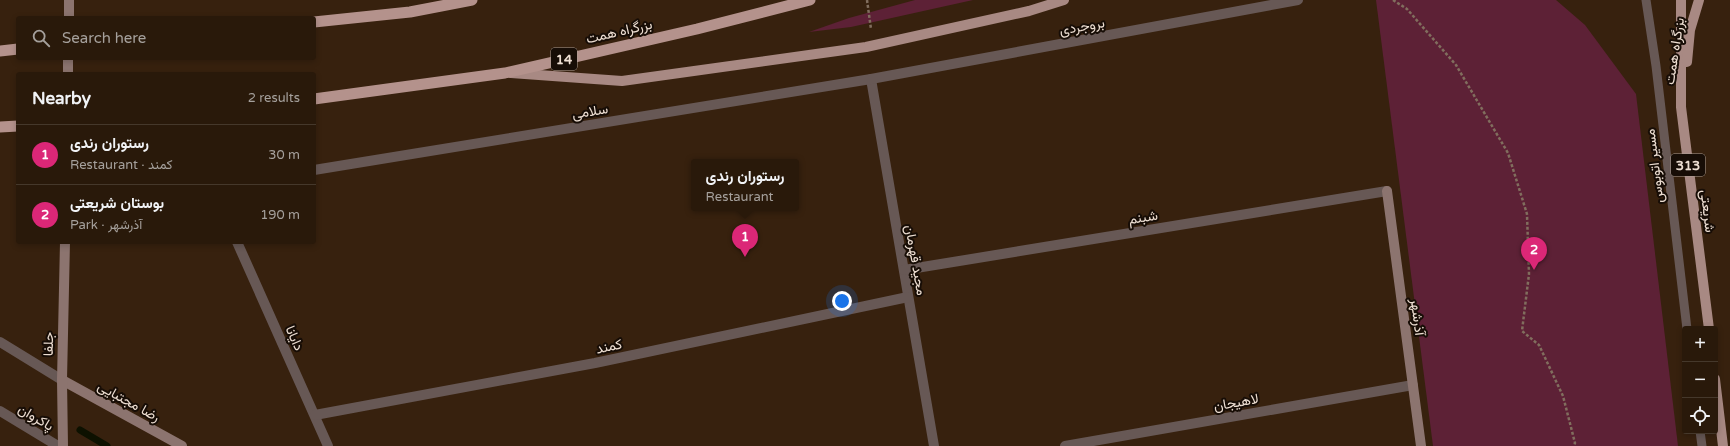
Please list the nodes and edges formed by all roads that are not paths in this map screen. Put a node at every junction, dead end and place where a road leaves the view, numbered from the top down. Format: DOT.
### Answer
graph roads {
  1 [pos="70,0"];
  2 [pos="440,0"];
  3 [pos="472,0"];
  4 [pos="810,0"];
  5 [pos="1064,0"];
  6 [pos="1298,0"];
  7 [pos="1646,0"];
  8 [pos="1681,0"];
  9 [pos="1699,0"];
  10 [pos="410,12"];
  11 [pos="69,16"];
  12 [pos="316,22"];
  13 [pos="16,49"];
  14 [pos="0,51"];
  15 [pos="68,60"];
  16 [pos="68,72"];
  17 [pos="505,73"];
  18 [pos="871,79"];
  19 [pos="316,99"];
  20 [pos="1681,107"];
  21 [pos="16,126"];
  22 [pos="0,127"];
  23 [pos="316,170"];
  24 [pos="1387,191"];
  25 [pos="65,244"];
  26 [pos="238,244"];
  27 [pos="904,270"];
  28 [pos="908,297"];
  29 [pos="1687,326"];
  30 [pos="1709,326"];
  31 [pos="0,342"];
  32 [pos="62,380"];
  33 [pos="1413,385"];
  34 [pos="1718,398"];
  35 [pos="0,411"];
  36 [pos="315,415"];
  37 [pos="1700,434"];
  38 [pos="1725,441"];
  39 [pos="58,446"];
  40 [pos="63,446"];
  41 [pos="182,446"];
  42 [pos="328,446"];
  43 [pos="934,446"];
  44 [pos="1065,446"];
  45 [pos="1421,446"];
  46 [pos="1702,446"];
  1 -- 11 [label="main road"];
  2 -- 10 [label="main road"];
  3 -- 10 [label="highway"];
  4 -- 17 [label="highway, بزرگراه همت / 14"];
  5 -- 17 [label="main road"];
  6 -- 18 [label="street, بروجردی"];
  7 -- 29 [label="lane, مسیر اتوبوس"];
  8 -- 20 [label="main road, شریعتی / 313"];
  9 -- 20 [label="main road, بزرگراه همت"];
  10 -- 12 [label="highway"];
  13 -- 14 [label="highway"];
  15 -- 16 [label="main road"];
  17 -- 19 [label="highway, بزرگراه همت / 14"];
  18 -- 23 [label="street, سلامی"];
  18 -- 27 [label="street, مجید قهرمان"];
  20 -- 30 [label="main road, شریعتی / 313"];
  21 -- 22 [label="highway"];
  24 -- 27 [label="street, شبنم"];
  24 -- 33 [label="main road, آذرشهر"];
  25 -- 32 [label="main road, جلفا"];
  26 -- 36 [label="street, دایانا"];
  27 -- 28 [label="street, مجید قهرمان"];
  28 -- 36 [label="street, کمند"];
  28 -- 43 [label="street, مجید قهرمان"];
  31 -- 32 [label="street"];
  32 -- 40 [label="main road, جلفا"];
  32 -- 41 [label="main road, رضا مجتبایی"];
  33 -- 44 [label="street, لاهیجان"];
  33 -- 45 [label="main road, آذرشهر"];
  34 -- 38 [label="main road"];
  35 -- 39 [label="street, پاکروان"];
  36 -- 42 [label="street, دایانا"];
  37 -- 46 [label="lane"];
}
